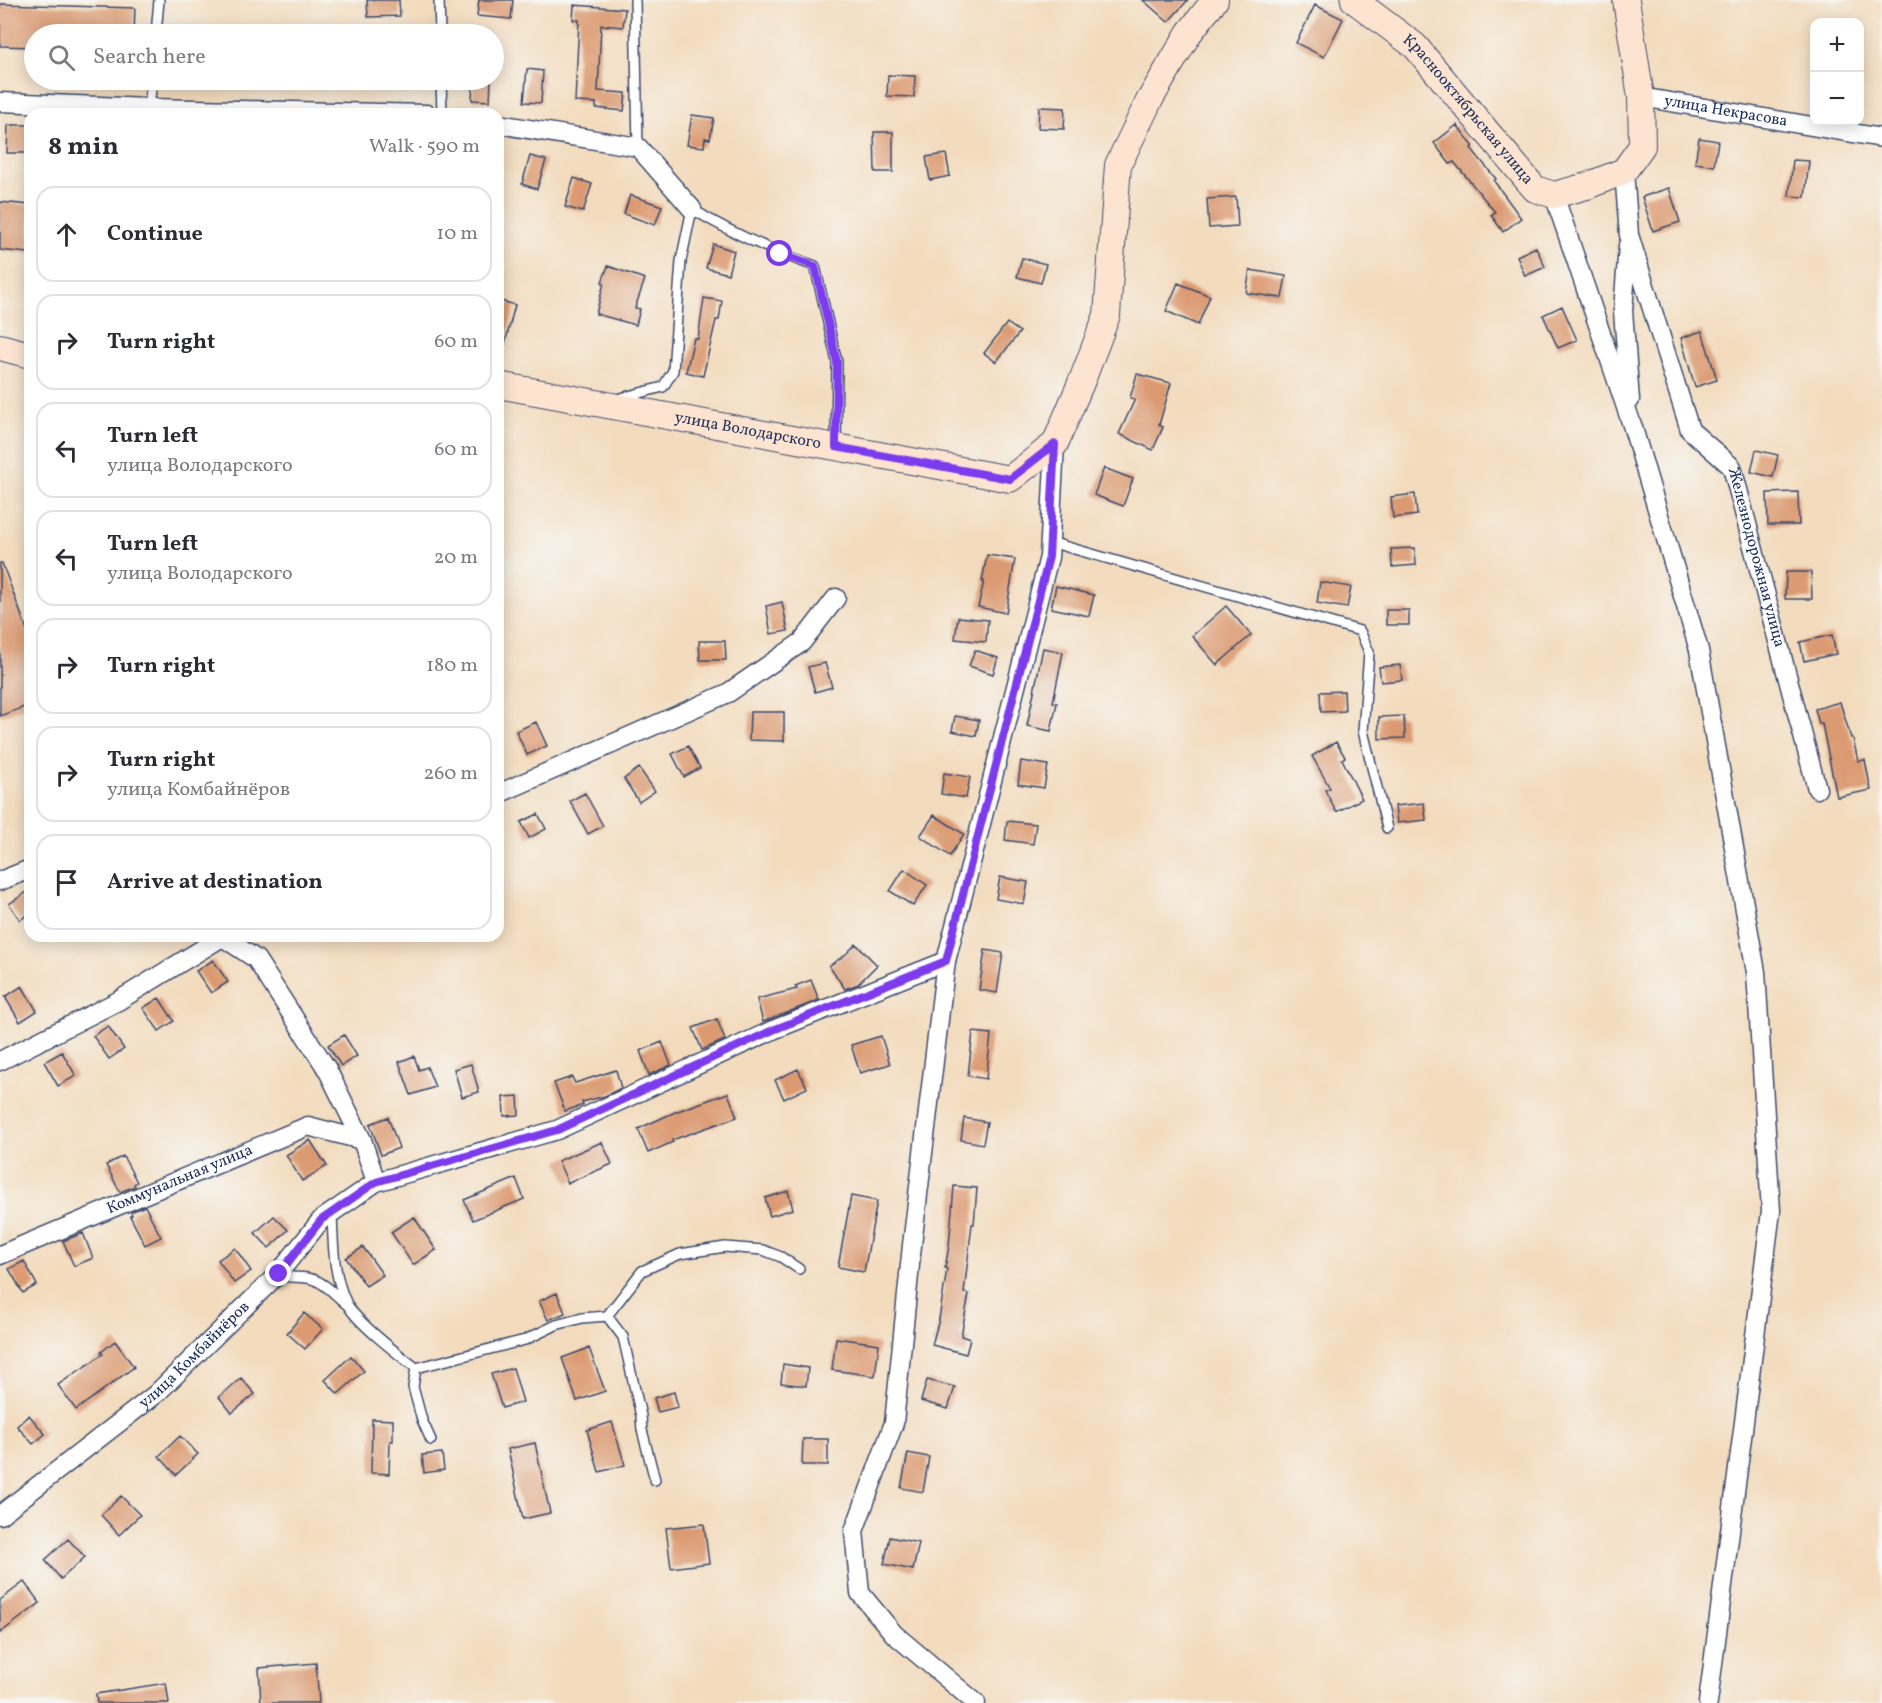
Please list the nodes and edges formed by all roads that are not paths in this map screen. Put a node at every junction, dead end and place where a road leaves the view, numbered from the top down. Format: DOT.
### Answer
graph roads {
  1 [pos="159,0"];
  2 [pos="439,0"];
  3 [pos="635,0"];
  4 [pos="1215,0"];
  5 [pos="1354,0"];
  6 [pos="1626,0"];
  7 [pos="157,24"];
  8 [pos="440,24"];
  9 [pos="151,90"];
  10 [pos="441,90"];
  11 [pos="1641,97"];
  12 [pos="0,102"];
  13 [pos="149,108"];
  14 [pos="442,108"];
  15 [pos="504,125"];
  16 [pos="1882,138"];
  17 [pos="638,147"];
  18 [pos="1624,171"];
  19 [pos="1554,195"];
  20 [pos="692,208"];
  21 [pos="1629,235"];
  22 [pos="0,347"];
  23 [pos="24,353"];
  24 [pos="504,386"];
  25 [pos="600,404"];
  26 [pos="1633,428"];
  27 [pos="1055,444"];
  28 [pos="836,447"];
  29 [pos="1050,542"];
  30 [pos="836,598"];
  31 [pos="1816,789"];
  32 [pos="504,791"];
  33 [pos="1388,828"];
  34 [pos="24,871"];
  35 [pos="0,881"];
  36 [pos="212,942"];
  37 [pos="231,942"];
  38 [pos="946,961"];
  39 [pos="0,1061"];
  40 [pos="362,1140"];
  41 [pos="376,1182"];
  42 [pos="332,1212"];
  43 [pos="0,1255"];
  44 [pos="799,1269"];
  45 [pos="279,1274"];
  46 [pos="348,1306"];
  47 [pos="607,1316"];
  48 [pos="416,1368"];
  49 [pos="431,1440"];
  50 [pos="656,1480"];
  51 [pos="0,1515"];
  52 [pos="976,1703"];
  53 [pos="1708,1703"];
  1 -- 7 [label="lane"];
  2 -- 8 [label="lane"];
  3 -- 17 [label="lane"];
  4 -- 27 [label="street"];
  5 -- 19 [label="street, Краснооктябрьская улица"];
  6 -- 11 [label="street"];
  9 -- 13 [label="lane"];
  10 -- 14 [label="lane"];
  11 -- 16 [label="street, улица Некрасова"];
  11 -- 18 [label="street"];
  12 -- 13 [label="street"];
  15 -- 17 [label="street"];
  17 -- 20 [label="street"];
  18 -- 19 [label="street, Краснооктябрьская улица"];
  18 -- 21 [label="street, Железнодорожная улица"];
  19 -- 26 [label="street"];
  20 -- 25 [label="lane"];
  20 -- 28 [label="lane"];
  21 -- 26 [label="street"];
  21 -- 31 [label="street, Железнодорожная улица"];
  22 -- 23 [label="street"];
  24 -- 25 [label="street, улица Володарского"];
  25 -- 28 [label="street, улица Володарского"];
  26 -- 53 [label="street"];
  27 -- 28 [label="street, улица Володарского"];
  27 -- 29 [label="street"];
  29 -- 33 [label="lane"];
  29 -- 38 [label="street"];
  30 -- 32 [label="street"];
  34 -- 35 [label="street"];
  36 -- 39 [label="street"];
  37 -- 40 [label="street"];
  38 -- 41 [label="street, улица Комбайнёров"];
  38 -- 52 [label="street"];
  40 -- 41 [label="street"];
  40 -- 43 [label="street, Коммунальная улица"];
  41 -- 42 [label="street, улица Комбайнёров"];
  42 -- 45 [label="street, улица Комбайнёров"];
  42 -- 46 [label="lane"];
  44 -- 47 [label="lane"];
  45 -- 46 [label="lane"];
  45 -- 51 [label="street, улица Комбайнёров"];
  46 -- 48 [label="lane"];
  47 -- 48 [label="lane"];
  47 -- 50 [label="lane"];
  48 -- 49 [label="lane"];
}
